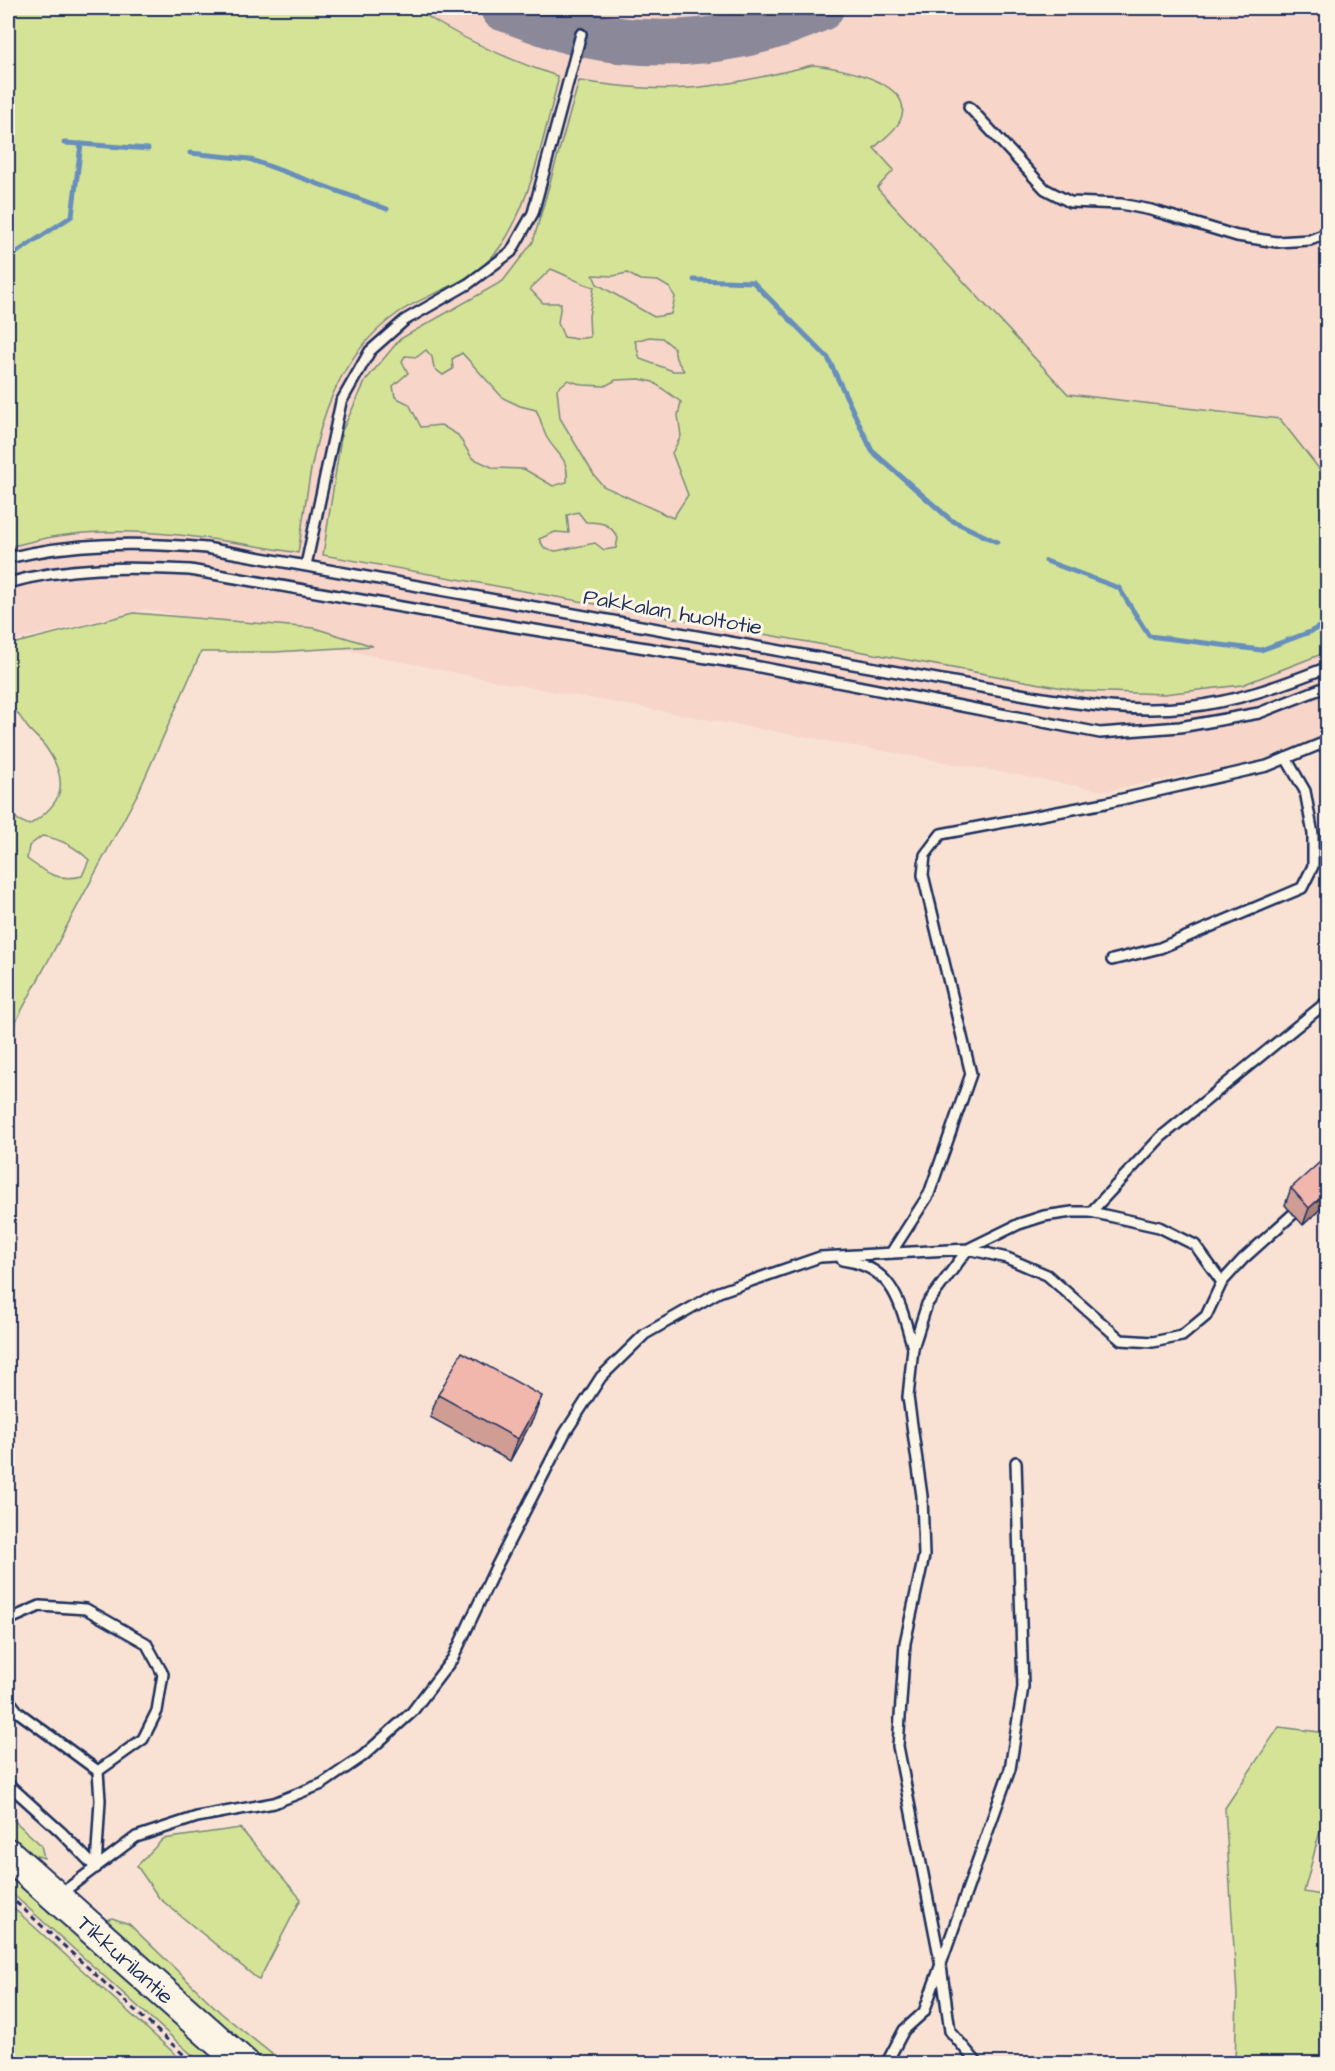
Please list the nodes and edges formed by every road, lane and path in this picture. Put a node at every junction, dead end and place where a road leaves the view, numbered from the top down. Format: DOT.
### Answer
graph roads {
  1 [pos="581,34"];
  2 [pos="969,107"];
  3 [pos="1328,233"];
  4 [pos="8,558"];
  5 [pos="306,565"];
  6 [pos="8,583"];
  7 [pos="1328,667"];
  8 [pos="1328,686"];
  9 [pos="1328,741"];
  10 [pos="1286,758"];
  11 [pos="1112,960"];
  12 [pos="1328,1001"];
  13 [pos="1091,1212"];
  14 [pos="1293,1214"];
  15 [pos="968,1249"];
  16 [pos="891,1253"];
  17 [pos="820,1257"];
  18 [pos="1222,1282"];
  19 [pos="913,1348"];
  20 [pos="1016,1462"];
  21 [pos="8,1620"];
  22 [pos="8,1699"];
  23 [pos="98,1771"];
  24 [pos="8,1784"];
  25 [pos="8,1854"];
  26 [pos="96,1868"];
  27 [pos="8,1895"];
  28 [pos="56,1897"];
  29 [pos="941,1966"];
  30 [pos="194,2064"];
  31 [pos="244,2064"];
  32 [pos="886,2064"];
  33 [pos="978,2064"];
  1 -- 5 [label="lane"];
  2 -- 3 [label="lane"];
  4 -- 5 [label="lane, Pakkalan huoltotie"];
  5 -- 7 [label="lane, Pakkalan huoltotie"];
  6 -- 8 [label="lane"];
  9 -- 10 [label="lane"];
  10 -- 11 [label="lane"];
  10 -- 16 [label="lane"];
  12 -- 13 [label="lane"];
  13 -- 15 [label="lane"];
  13 -- 18 [label="lane"];
  14 -- 18 [label="lane"];
  15 -- 16 [label="lane"];
  15 -- 18 [label="lane"];
  15 -- 19 [label="lane"];
  16 -- 17 [label="lane"];
  17 -- 19 [label="lane"];
  17 -- 26 [label="lane"];
  19 -- 29 [label="lane"];
  20 -- 29 [label="lane"];
  21 -- 23 [label="lane"];
  22 -- 23 [label="lane"];
  23 -- 26 [label="lane"];
  24 -- 26 [label="lane"];
  25 -- 28 [label="main road, Tikkurilantie"];
  26 -- 28 [label="lane"];
  27 -- 30 [label="path"];
  28 -- 31 [label="main road, Tikkurilantie"];
  29 -- 32 [label="lane"];
  29 -- 33 [label="lane"];
}
